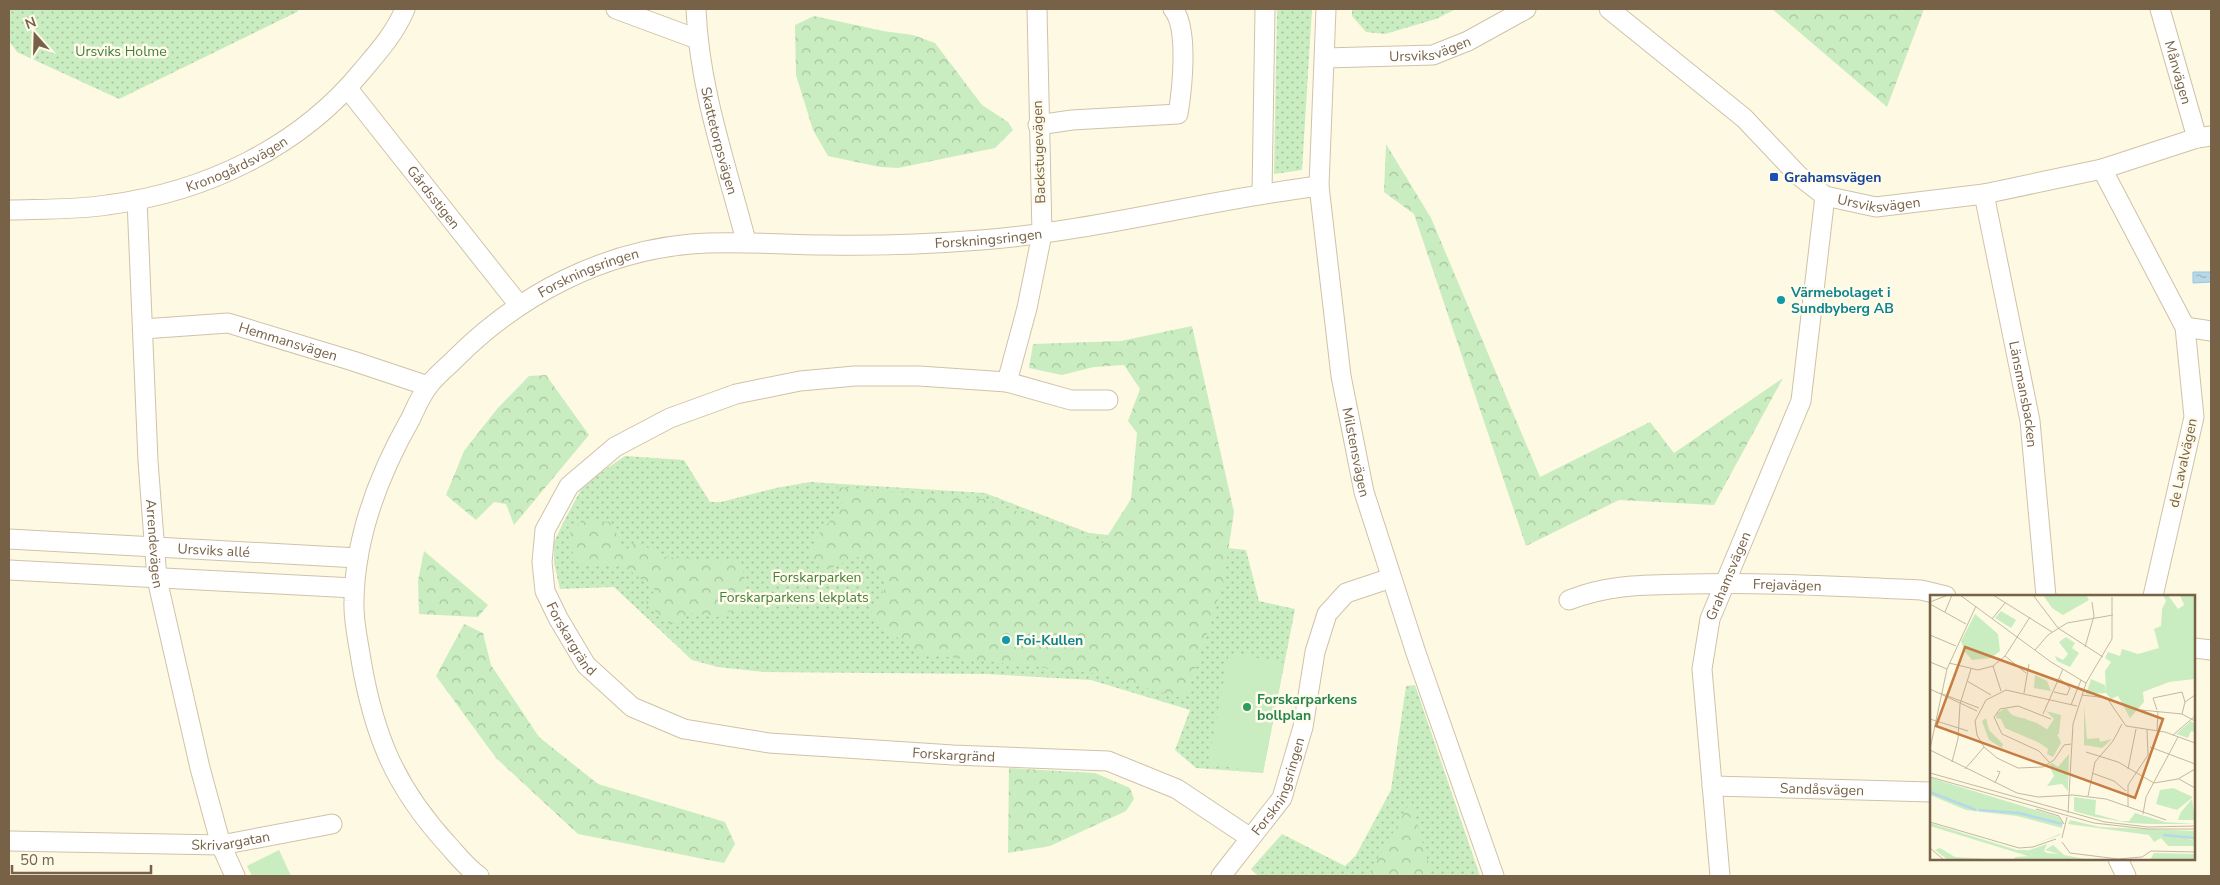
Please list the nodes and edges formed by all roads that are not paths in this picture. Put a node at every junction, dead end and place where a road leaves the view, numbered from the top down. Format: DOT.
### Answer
graph roads {
  1 [pos="404,9"];
  2 [pos="616,9"];
  3 [pos="696,9"];
  4 [pos="1037,9"];
  5 [pos="1173,9"];
  6 [pos="1265,9"];
  7 [pos="1326,9"];
  8 [pos="1526,9"];
  9 [pos="1610,9"];
  10 [pos="2160,9"];
  11 [pos="641,13"];
  12 [pos="697,39"];
  13 [pos="1325,58"];
  14 [pos="348,88"];
  15 [pos="1038,125"];
  16 [pos="2204,137"];
  17 [pos="2102,169"];
  18 [pos="1319,186"];
  19 [pos="1262,193"];
  20 [pos="1984,194"];
  21 [pos="1825,196"];
  22 [pos="137,200"];
  23 [pos="9,210"];
  24 [pos="1042,234"];
  25 [pos="746,241"];
  26 [pos="519,305"];
  27 [pos="2185,326"];
  28 [pos="143,329"];
  29 [pos="2211,331"];
  30 [pos="1007,382"];
  31 [pos="428,386"];
  32 [pos="1108,400"];
  33 [pos="9,539"];
  34 [pos="155,548"];
  35 [pos="358,558"];
  36 [pos="9,570"];
  37 [pos="157,578"];
  38 [pos="1391,578"];
  39 [pos="1725,583"];
  40 [pos="354,588"];
  41 [pos="1942,595"];
  42 [pos="2046,595"];
  43 [pos="2153,595"];
  44 [pos="1569,600"];
  45 [pos="2195,648"];
  46 [pos="2211,650"];
  47 [pos="1712,786"];
  48 [pos="1930,792"];
  49 [pos="332,824"];
  50 [pos="1249,837"];
  51 [pos="9,841"];
  52 [pos="221,844"];
  53 [pos="2118,860"];
  54 [pos="235,876"];
  55 [pos="479,876"];
  56 [pos="1221,876"];
  57 [pos="1494,876"];
  58 [pos="1720,876"];
  59 [pos="2126,876"];
  1 -- 14 [label="street, Kronogårdsvägen"];
  2 -- 11 [label="street"];
  3 -- 12 [label="street, Skattetorpsvägen"];
  4 -- 15 [label="street, Backstugevägen"];
  5 -- 15 [label="street"];
  6 -- 19 [label="street"];
  7 -- 13 [label="street, Milstensvägen"];
  8 -- 13 [label="street, Ursviksvägen"];
  9 -- 21 [label="street, Ursviksvägen"];
  10 -- 16 [label="street, Månvägen"];
  11 -- 12 [label="street"];
  12 -- 25 [label="street, Skattetorpsvägen"];
  13 -- 18 [label="street, Milstensvägen"];
  14 -- 22 [label="street, Kronogårdsvägen"];
  14 -- 26 [label="street, Gårdsstigen"];
  15 -- 24 [label="street, Backstugevägen"];
  16 -- 17 [label="street, Ursviksvägen"];
  17 -- 20 [label="street, Ursviksvägen"];
  17 -- 27 [label="street, de Lavalvägen"];
  18 -- 19 [label="street, Forskningsringen"];
  18 -- 38 [label="street, Milstensvägen"];
  19 -- 24 [label="street, Forskningsringen"];
  20 -- 21 [label="street, Ursviksvägen"];
  20 -- 42 [label="street, Länsmansbacken"];
  21 -- 39 [label="street, Grahamsvägen"];
  22 -- 23 [label="street, Kronogårdsvägen"];
  22 -- 28 [label="street, Arrendevägen"];
  24 -- 25 [label="street, Forskningsringen"];
  24 -- 30 [label="street, Backstugevägen"];
  25 -- 26 [label="street, Forskningsringen"];
  26 -- 31 [label="street, Forskningsringen"];
  27 -- 29 [label="street"];
  27 -- 43 [label="street, de Lavalvägen"];
  28 -- 31 [label="street, Hemmansvägen"];
  28 -- 34 [label="street, Arrendevägen"];
  30 -- 32 [label="street, Forskargränd"];
  30 -- 50 [label="street, Forskargränd"];
  31 -- 35 [label="street, Forskningsringen"];
  33 -- 34 [label="street, Ursviks allé"];
  34 -- 35 [label="street, Ursviks allé"];
  34 -- 37 [label="street, Arrendevägen"];
  35 -- 40 [label="street, Forskningsringen"];
  36 -- 37 [label="street"];
  37 -- 40 [label="street"];
  37 -- 52 [label="street, Arrendevägen"];
  38 -- 50 [label="street, Forskningsringen"];
  38 -- 57 [label="street, Milstensvägen"];
  39 -- 41 [label="street, Frejavägen"];
  39 -- 44 [label="street, Frejavägen"];
  39 -- 47 [label="street, Grahamsvägen"];
  40 -- 55 [label="street, Forskningsringen"];
  45 -- 46 [label="street"];
  47 -- 48 [label="street, Sandåsvägen"];
  47 -- 58 [label="street, Grahamsvägen"];
  49 -- 52 [label="street, Skrivargatan"];
  50 -- 56 [label="street, Forskningsringen"];
  51 -- 52 [label="street, Skrivargatan"];
  52 -- 54 [label="street, Arrendevägen"];
  53 -- 59 [label="street"];
}
